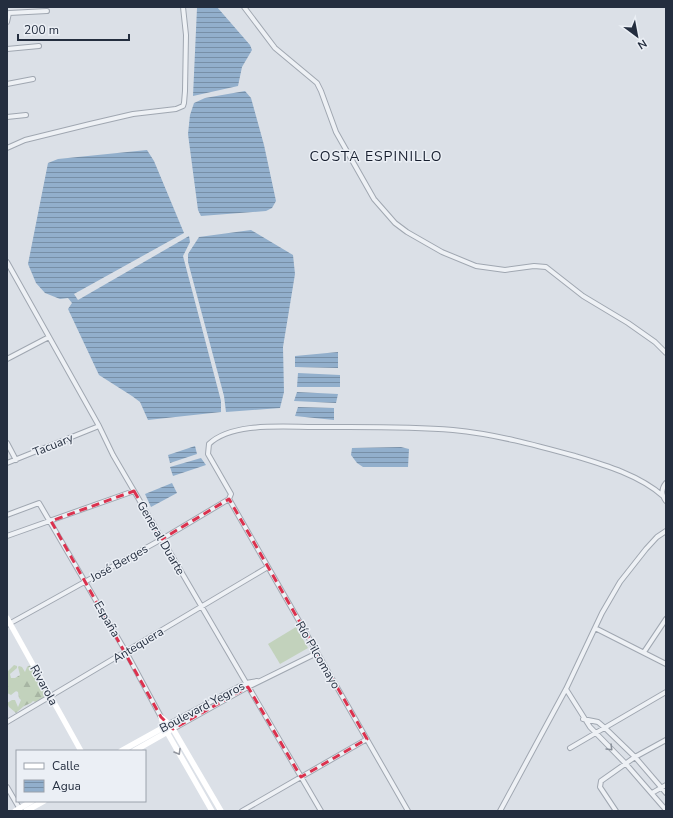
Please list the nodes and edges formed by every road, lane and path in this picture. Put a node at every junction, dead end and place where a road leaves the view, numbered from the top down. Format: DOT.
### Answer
graph roads {
  1 [pos="183,7"];
  2 [pos="244,7"];
  3 [pos="47,10"];
  4 [pos="7,22"];
  5 [pos="39,46"];
  6 [pos="7,49"];
  7 [pos="33,79"];
  8 [pos="7,84"];
  9 [pos="26,115"];
  10 [pos="7,117"];
  11 [pos="7,148"];
  12 [pos="7,262"];
  13 [pos="49,337"];
  14 [pos="666,353"];
  15 [pos="7,359"];
  16 [pos="99,426"];
  17 [pos="7,443"];
  18 [pos="16,460"];
  19 [pos="7,463"];
  20 [pos="666,482"];
  21 [pos="134,491"];
  22 [pos="662,496"];
  23 [pos="229,499"];
  24 [pos="666,501"];
  25 [pos="7,515"];
  26 [pos="51,521"];
  27 [pos="666,531"];
  28 [pos="7,536"];
  29 [pos="162,539"];
  30 [pos="268,567"];
  31 [pos="86,582"];
  32 [pos="202,607"];
  33 [pos="666,619"];
  34 [pos="8,622"];
  35 [pos="595,628"];
  36 [pos="126,652"];
  37 [pos="644,652"];
  38 [pos="317,653"];
  39 [pos="666,664"];
  40 [pos="247,685"];
  41 [pos="566,689"];
  42 [pos="666,692"];
  43 [pos="50,697"];
  44 [pos="161,717"];
  45 [pos="583,719"];
  46 [pos="7,722"];
  47 [pos="171,727"];
  48 [pos="605,728"];
  49 [pos="165,730"];
  50 [pos="596,734"];
  51 [pos="366,739"];
  52 [pos="666,740"];
  53 [pos="570,748"];
  54 [pos="80,750"];
  55 [pos="123,750"];
  56 [pos="135,750"];
  57 [pos="635,758"];
  58 [pos="626,764"];
  59 [pos="301,777"];
  60 [pos="7,787"];
  61 [pos="664,787"];
  62 [pos="652,793"];
  63 [pos="666,793"];
  64 [pos="30,802"];
  65 [pos="42,802"];
  66 [pos="18,810"];
  67 [pos="666,810"];
  68 [pos="26,811"];
  69 [pos="212,811"];
  70 [pos="221,811"];
  71 [pos="242,811"];
  72 [pos="321,811"];
  73 [pos="408,811"];
  74 [pos="500,811"];
  75 [pos="616,811"];
  1 -- 11 [label="street"];
  2 -- 14 [label="street"];
  3 -- 4 [label="street"];
  5 -- 6 [label="street"];
  7 -- 8 [label="street"];
  9 -- 10 [label="street"];
  12 -- 13 [label="street, General Duarte"];
  13 -- 15 [label="street"];
  13 -- 16 [label="street, General Duarte"];
  16 -- 18 [label="street, Tacuary"];
  16 -- 21 [label="street, General Duarte"];
  17 -- 18 [label="street"];
  18 -- 19 [label="street, Tacuary"];
  20 -- 22 [label="street"];
  21 -- 26 [label="street"];
  21 -- 29 [label="street, General Duarte"];
  22 -- 23 [label="street, Río Pilcomayo"];
  22 -- 24 [label="street"];
  23 -- 29 [label="street, José Berges"];
  23 -- 30 [label="street, Río Pilcomayo"];
  25 -- 26 [label="street, España"];
  26 -- 28 [label="street"];
  26 -- 31 [label="street, España"];
  27 -- 35 [label="street"];
  29 -- 31 [label="street, José Berges"];
  29 -- 32 [label="street, General Duarte"];
  30 -- 32 [label="street, Antequera"];
  30 -- 38 [label="street, Río Pilcomayo"];
  31 -- 34 [label="street, José Berges"];
  31 -- 36 [label="street, España"];
  32 -- 36 [label="street, Antequera"];
  32 -- 40 [label="street, General Duarte"];
  33 -- 37 [label="street"];
  34 -- 43 [label="street, Rivarola"];
  35 -- 37 [label="street"];
  35 -- 41 [label="street"];
  36 -- 43 [label="street, Antequera"];
  36 -- 44 [label="street, España"];
  37 -- 39 [label="street"];
  38 -- 40 [label="street, Boulevard Yegros"];
  38 -- 51 [label="street, Río Pilcomayo"];
  40 -- 47 [label="street, Boulevard Yegros"];
  40 -- 59 [label="street, General Duarte"];
  41 -- 45 [label="street"];
  41 -- 74 [label="street"];
  42 -- 48 [label="street"];
  43 -- 46 [label="street, Antequera"];
  43 -- 54 [label="street, Rivarola"];
  44 -- 47 [label="street"];
  44 -- 49 [label="street"];
  45 -- 48 [label="street"];
  45 -- 50 [label="street"];
  47 -- 49 [label="street, Boulevard Yegros"];
  47 -- 70 [label="street"];
  48 -- 50 [label="street"];
  48 -- 57 [label="street"];
  49 -- 55 [label="street, Boulevard Yegros"];
  49 -- 56 [label="street, Boulevard Yegros"];
  49 -- 69 [label="street, one-way"];
  50 -- 53 [label="street"];
  50 -- 58 [label="street, one-way"];
  51 -- 59 [label="street"];
  51 -- 73 [label="street, Río Pilcomayo"];
  52 -- 57 [label="street"];
  57 -- 58 [label="street"];
  57 -- 61 [label="street"];
  58 -- 62 [label="street"];
  58 -- 75 [label="street"];
  59 -- 71 [label="street"];
  59 -- 72 [label="street, General Duarte"];
  60 -- 66 [label="street"];
  61 -- 62 [label="street"];
  61 -- 63 [label="street"];
  62 -- 67 [label="street"];
  64 -- 66 [label="street"];
  65 -- 68 [label="street"];
}
